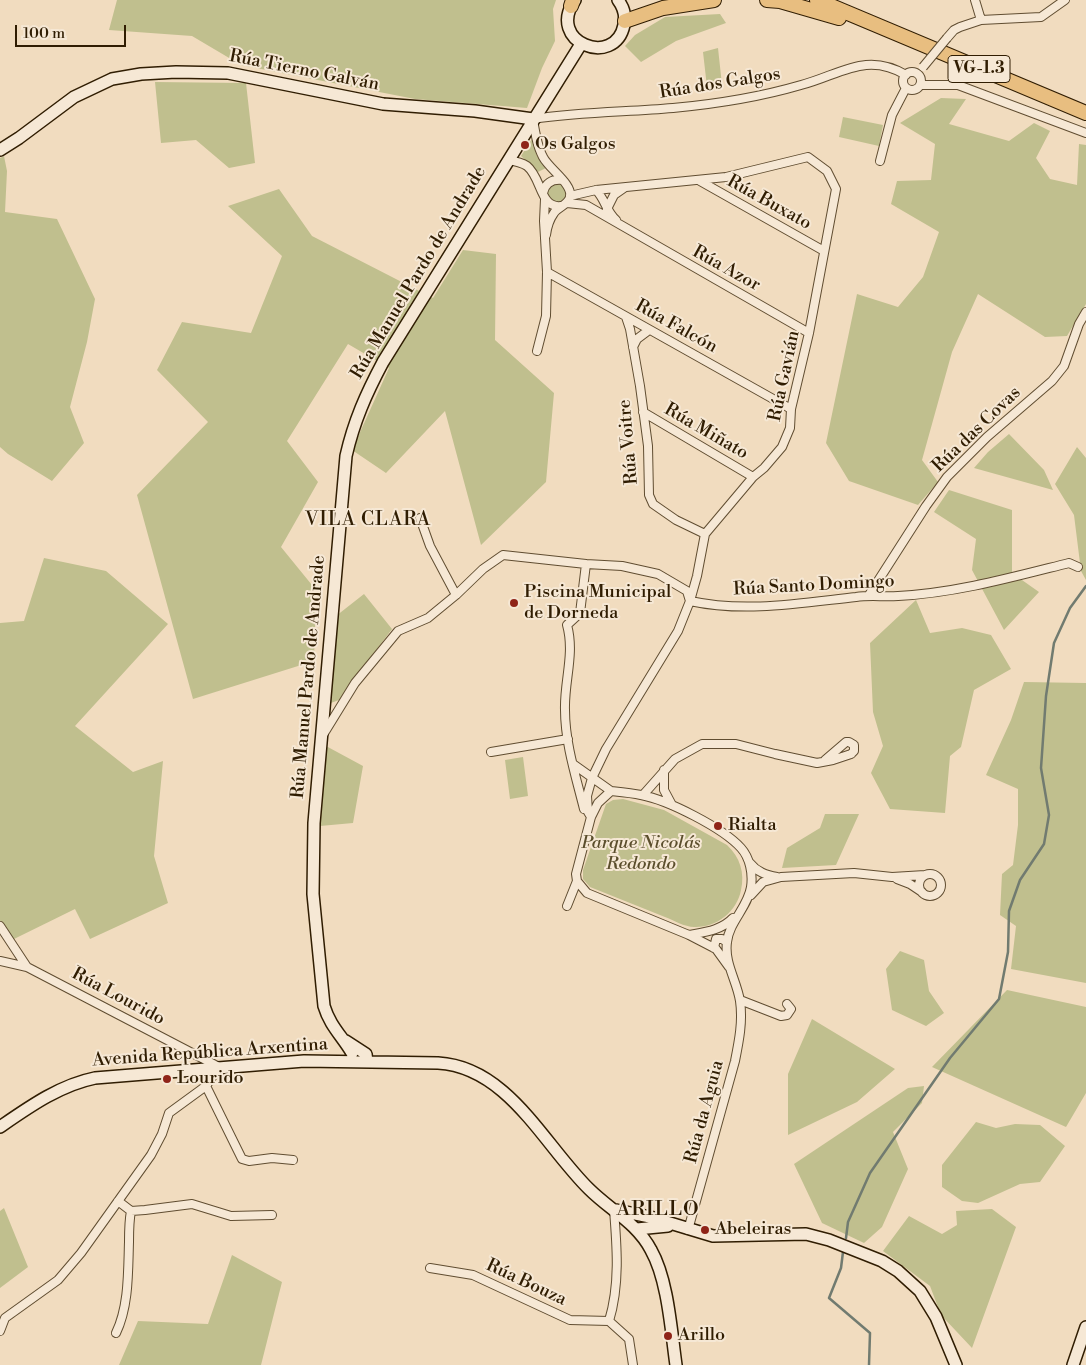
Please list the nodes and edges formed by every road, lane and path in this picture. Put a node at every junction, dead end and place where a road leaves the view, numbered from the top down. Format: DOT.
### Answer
graph roads {
  1 [pos="618,0"];
  2 [pos="714,0"];
  3 [pos="767,0"];
  4 [pos="818,0"];
  5 [pos="839,0"];
  6 [pos="975,0"];
  7 [pos="1065,0"];
  8 [pos="573,2"];
  9 [pos="981,20"];
  10 [pos="625,21"];
  11 [pos="873,24"];
  12 [pos="581,44"];
  13 [pos="917,74"];
  14 [pos="906,75"];
  15 [pos="920,84"];
  16 [pos="906,88"];
  17 [pos="1086,113"];
  18 [pos="533,119"];
  19 [pos="1086,133"];
  20 [pos="0,150"];
  21 [pos="508,160"];
  22 [pos="880,161"];
  23 [pos="699,181"];
  24 [pos="565,183"];
  25 [pos="624,188"];
  26 [pos="593,190"];
  27 [pos="544,196"];
  28 [pos="567,202"];
  29 [pos="607,209"];
  30 [pos="629,231"];
  31 [pos="546,234"];
  32 [pos="824,251"];
  33 [pos="547,272"];
  34 [pos="1086,312"];
  35 [pos="626,317"];
  36 [pos="649,330"];
  37 [pos="809,332"];
  38 [pos="633,347"];
  39 [pos="537,351"];
  40 [pos="791,409"];
  41 [pos="643,412"];
  42 [pos="753,477"];
  43 [pos="420,518"];
  44 [pos="705,534"];
  45 [pos="586,564"];
  46 [pos="1078,568"];
  47 [pos="869,595"];
  48 [pos="456,596"];
  49 [pos="690,600"];
  50 [pos="320,738"];
  51 [pos="568,739"];
  52 [pos="491,752"];
  53 [pos="825,760"];
  54 [pos="573,764"];
  55 [pos="664,770"];
  56 [pos="592,778"];
  57 [pos="611,791"];
  58 [pos="643,795"];
  59 [pos="672,805"];
  60 [pos="590,821"];
  61 [pos="749,862"];
  62 [pos="925,875"];
  63 [pos="892,877"];
  64 [pos="781,878"];
  65 [pos="577,882"];
  66 [pos="925,894"];
  67 [pos="567,906"];
  68 [pos="743,907"];
  69 [pos="0,926"];
  70 [pos="689,935"];
  71 [pos="727,942"];
  72 [pos="714,948"];
  73 [pos="0,961"];
  74 [pos="27,967"];
  75 [pos="729,967"];
  76 [pos="740,1000"];
  77 [pos="787,1004"];
  78 [pos="354,1055"];
  79 [pos="219,1067"];
  80 [pos="206,1086"];
  81 [pos="0,1127"];
  82 [pos="293,1160"];
  83 [pos="118,1201"];
  84 [pos="614,1210"];
  85 [pos="131,1211"];
  86 [pos="272,1215"];
  87 [pos="644,1216"];
  88 [pos="675,1225"];
  89 [pos="650,1227"];
  90 [pos="636,1228"];
  91 [pos="688,1230"];
  92 [pos="651,1250"];
  93 [pos="430,1268"];
  94 [pos="609,1321"];
  95 [pos="1086,1327"];
  96 [pos="0,1331"];
  97 [pos="116,1333"];
  98 [pos="955,1364"];
  99 [pos="633,1365"];
  100 [pos="676,1365"];
  101 [pos="1073,1365"];
  1 -- 10 [label="street"];
  2 -- 10 [label="highway"];
  3 -- 11 [label="highway"];
  4 -- 11 [label="highway, VG-1.3"];
  5 -- 11 [label="highway"];
  6 -- 9 [label="street"];
  7 -- 9 [label="street"];
  8 -- 12 [label="street"];
  9 -- 13 [label="street, bridge"];
  10 -- 12 [label="street"];
  11 -- 17 [label="highway, VG-1.3"];
  12 -- 18 [label="street, Rúa Manuel Pardo de Andrade"];
  13 -- 14 [label="street"];
  13 -- 15 [label="street"];
  14 -- 16 [label="street"];
  14 -- 18 [label="street, Rúa dos Galgos"];
  15 -- 16 [label="street"];
  15 -- 19 [label="street"];
  16 -- 22 [label="street"];
  18 -- 20 [label="street, Rúa Tierno Galván"];
  18 -- 21 [label="street, Rúa Manuel Pardo de Andrade"];
  18 -- 24 [label="street"];
  21 -- 27 [label="street"];
  21 -- 50 [label="street, Rúa Manuel Pardo de Andrade"];
  23 -- 25 [label="street, Rúa Gavián"];
  23 -- 32 [label="street, Rúa Buxato"];
  23 -- 32 [label="street, Rúa Gavián"];
  24 -- 26 [label="street, Rúa Gavián"];
  24 -- 27 [label="street"];
  24 -- 28 [label="street"];
  25 -- 26 [label="street, Rúa Gavián"];
  25 -- 29 [label="street"];
  26 -- 28 [label="street, Rúa Gavián"];
  26 -- 29 [label="street, Rúa Azor"];
  27 -- 28 [label="street"];
  27 -- 31 [label="street"];
  28 -- 30 [label="street, Rúa Azor"];
  28 -- 31 [label="street"];
  29 -- 30 [label="street, Rúa Azor"];
  30 -- 37 [label="street, Rúa Azor"];
  31 -- 33 [label="street"];
  32 -- 37 [label="street, Rúa Gavián"];
  33 -- 35 [label="street, Rúa Falcón"];
  33 -- 39 [label="street"];
  34 -- 47 [label="street, Rúa das Covas"];
  35 -- 36 [label="street, Rúa Falcón"];
  35 -- 38 [label="street, Rúa Voitre"];
  36 -- 38 [label="street"];
  36 -- 40 [label="street, Rúa Falcón"];
  37 -- 40 [label="street, Rúa Gavián"];
  38 -- 41 [label="street, Rúa Voitre"];
  40 -- 42 [label="street, Rúa Gavián"];
  41 -- 42 [label="street, Rúa Miñato"];
  41 -- 44 [label="street, Rúa Voitre"];
  42 -- 44 [label="street, Rúa Gavián"];
  43 -- 48 [label="street"];
  44 -- 49 [label="street, Rúa Gavián"];
  45 -- 48 [label="street"];
  45 -- 49 [label="street"];
  45 -- 51 [label="street"];
  46 -- 47 [label="street, Rúa Santo Domingo"];
  47 -- 49 [label="street, Rúa Santo Domingo"];
  48 -- 50 [label="street"];
  49 -- 56 [label="street, Rúa Gavián"];
  50 -- 78 [label="street, Rúa Manuel Pardo de Andrade"];
  51 -- 52 [label="street"];
  51 -- 54 [label="street"];
  53 -- 53 [label="street"];
  53 -- 55 [label="street"];
  54 -- 56 [label="street"];
  54 -- 60 [label="street"];
  55 -- 58 [label="street"];
  55 -- 59 [label="street"];
  56 -- 57 [label="street"];
  56 -- 60 [label="street"];
  57 -- 58 [label="street"];
  57 -- 60 [label="street"];
  58 -- 59 [label="street"];
  59 -- 61 [label="street"];
  60 -- 65 [label="street"];
  61 -- 64 [label="street"];
  61 -- 68 [label="street, Rúa da Aguia"];
  62 -- 63 [label="street"];
  62 -- 66 [label="street"];
  62 -- 66 [label="street"];
  63 -- 64 [label="street"];
  63 -- 66 [label="street"];
  64 -- 68 [label="street"];
  65 -- 67 [label="street"];
  65 -- 70 [label="street, Rúa da Aguia"];
  68 -- 70 [label="street"];
  68 -- 71 [label="street, Rúa da Aguia"];
  69 -- 74 [label="street"];
  70 -- 72 [label="street, Rúa da Aguia"];
  71 -- 72 [label="street"];
  71 -- 75 [label="street, Rúa da Aguia"];
  72 -- 75 [label="street, Rúa da Aguia"];
  73 -- 74 [label="street, Rúa Lourido"];
  74 -- 79 [label="street, Rúa Lourido"];
  75 -- 76 [label="street, Rúa da Aguia"];
  76 -- 77 [label="street"];
  76 -- 91 [label="street, Rúa da Aguia"];
  78 -- 79 [label="street, Avenida República Arxentina"];
  78 -- 84 [label="street"];
  79 -- 80 [label="street"];
  79 -- 81 [label="street, Avenida República Arxentina"];
  80 -- 82 [label="street"];
  80 -- 83 [label="street"];
  83 -- 85 [label="street"];
  83 -- 96 [label="street"];
  84 -- 87 [label="street"];
  84 -- 90 [label="street"];
  84 -- 94 [label="street"];
  85 -- 86 [label="street"];
  85 -- 97 [label="street"];
  87 -- 88 [label="street"];
  87 -- 89 [label="street"];
  87 -- 90 [label="street"];
  88 -- 89 [label="street"];
  88 -- 91 [label="street"];
  89 -- 90 [label="street"];
  89 -- 92 [label="street"];
  90 -- 92 [label="street"];
  91 -- 98 [label="street"];
  92 -- 100 [label="street"];
  93 -- 94 [label="street, Rúa Bouza"];
  94 -- 99 [label="street"];
  95 -- 101 [label="street"];
}
